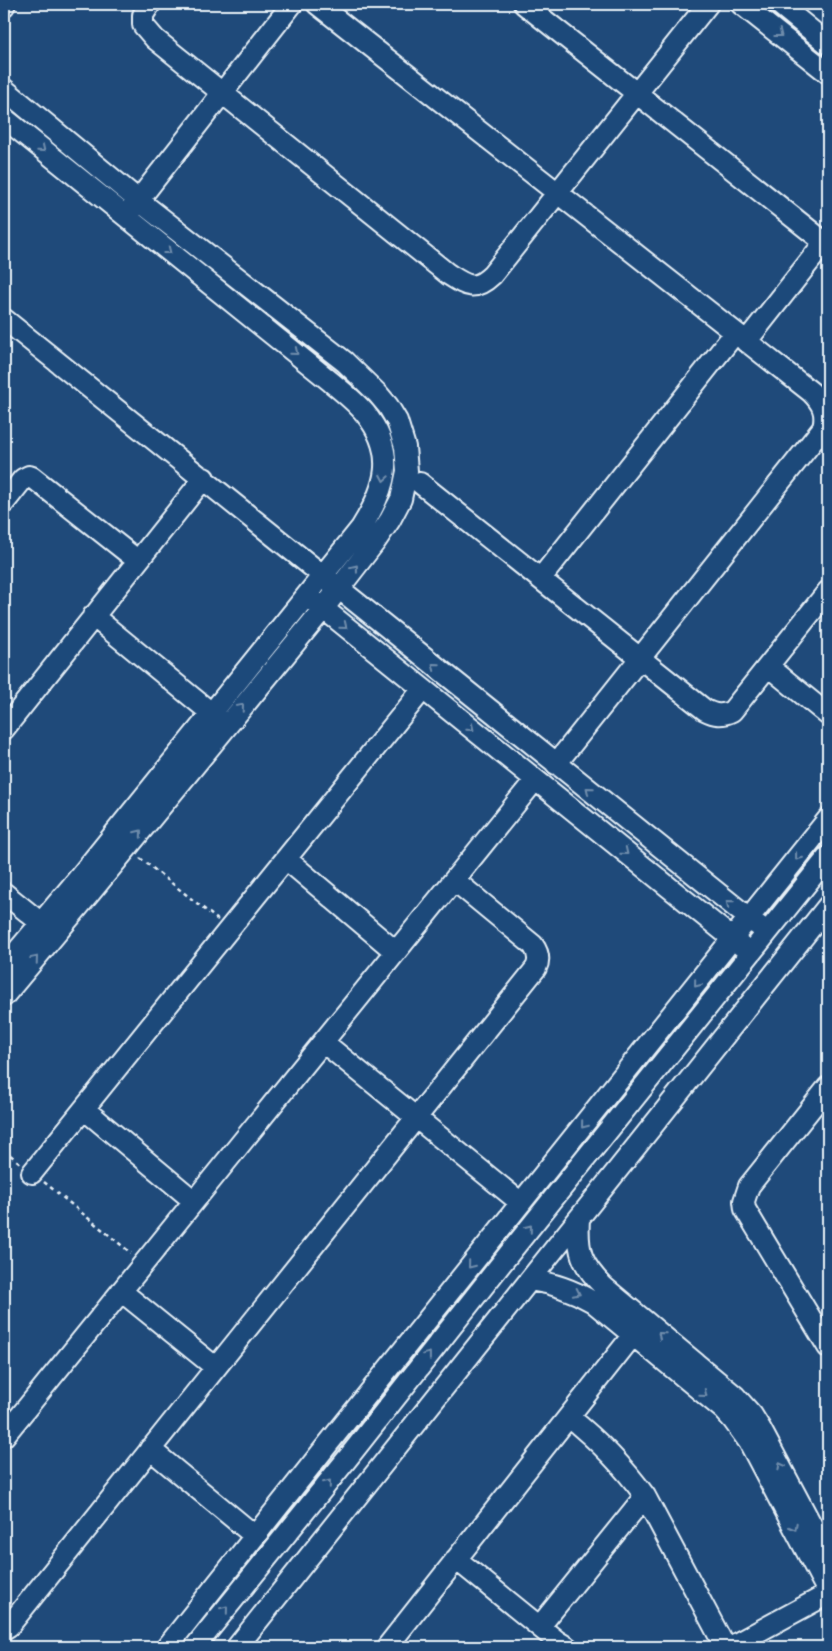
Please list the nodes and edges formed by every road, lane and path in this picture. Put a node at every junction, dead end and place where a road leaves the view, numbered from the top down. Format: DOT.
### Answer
graph roads {
  1 [pos="150,4"];
  2 [pos="292,4"];
  3 [pos="317,4"];
  4 [pos="524,4"];
  5 [pos="708,4"];
  6 [pos="741,4"];
  7 [pos="779,4"];
  8 [pos="811,30"];
  9 [pos="828,44"];
  10 [pos="797,48"];
  11 [pos="828,72"];
  12 [pos="4,89"];
  13 [pos="222,93"];
  14 [pos="637,93"];
  15 [pos="4,118"];
  16 [pos="557,194"];
  17 [pos="138,200"];
  18 [pos="125,217"];
  19 [pos="827,242"];
  20 [pos="247,286"];
  21 [pos="233,302"];
  22 [pos="4,319"];
  23 [pos="741,338"];
  24 [pos="204,478"];
  25 [pos="420,483"];
  26 [pos="4,503"];
  27 [pos="137,560"];
  28 [pos="323,576"];
  29 [pos="541,578"];
  30 [pos="339,589"];
  31 [pos="828,591"];
  32 [pos="307,595"];
  33 [pos="323,609"];
  34 [pos="92,616"];
  35 [pos="640,658"];
  36 [pos="768,666"];
  37 [pos="457,684"];
  38 [pos="423,689"];
  39 [pos="442,704"];
  40 [pos="828,715"];
  41 [pos="219,719"];
  42 [pos="4,729"];
  43 [pos="556,764"];
  44 [pos="536,780"];
  45 [pos="619,815"];
  46 [pos="828,819"];
  47 [pos="604,835"];
  48 [pos="128,847"];
  49 [pos="828,857"];
  50 [pos="286,859"];
  51 [pos="454,880"];
  52 [pos="84,886"];
  53 [pos="4,894"];
  54 [pos="828,906"];
  55 [pos="749,919"];
  56 [pos="41,923"];
  57 [pos="229,930"];
  58 [pos="767,933"];
  59 [pos="733,939"];
  60 [pos="396,952"];
  61 [pos="751,953"];
  62 [pos="4,967"];
  63 [pos="4,996"];
  64 [pos="323,1042"];
  65 [pos="828,1087"];
  66 [pos="608,1095"];
  67 [pos="625,1108"];
  68 [pos="84,1109"];
  69 [pos="417,1118"];
  70 [pos="4,1150"];
  71 [pos="32,1173"];
  72 [pos="194,1201"];
  73 [pos="521,1203"];
  74 [pos="579,1219"];
  75 [pos="494,1237"];
  76 [pos="512,1250"];
  77 [pos="143,1263"];
  78 [pos="530,1280"];
  79 [pos="121,1291"];
  80 [pos="633,1335"];
  81 [pos="828,1346"];
  82 [pos="215,1367"];
  83 [pos="568,1417"];
  84 [pos="4,1436"];
  85 [pos="328,1444"];
  86 [pos="150,1449"];
  87 [pos="347,1459"];
  88 [pos="644,1496"];
  89 [pos="255,1536"];
  90 [pos="828,1556"];
  91 [pos="456,1559"];
  92 [pos="828,1593"];
  93 [pos="540,1626"];
  94 [pos="4,1629"];
  95 [pos="180,1631"];
  96 [pos="196,1646"];
  97 [pos="391,1646"];
  98 [pos="167,1647"];
  99 [pos="237,1647"];
  100 [pos="567,1647"];
  101 [pos="725,1647"];
  102 [pos="730,1647"];
  1 -- 13 [label="street"];
  2 -- 13 [label="street"];
  3 -- 16 [label="street"];
  4 -- 14 [label="street"];
  5 -- 14 [label="street"];
  6 -- 10 [label="street, one-way"];
  7 -- 8 [label="street"];
  8 -- 9 [label="street"];
  8 -- 10 [label="street"];
  10 -- 11 [label="street"];
  12 -- 17 [label="street"];
  13 -- 16 [label="street"];
  13 -- 17 [label="street"];
  14 -- 16 [label="street"];
  14 -- 19 [label="street"];
  15 -- 18 [label="street, one-way"];
  16 -- 23 [label="street"];
  17 -- 18 [label="street"];
  17 -- 20 [label="street"];
  18 -- 21 [label="street, one-way"];
  19 -- 23 [label="street"];
  20 -- 21 [label="street"];
  30 -- 20 [label="street, one-way"];
  21 -- 28 [label="street, one-way"];
  22 -- 24 [label="street"];
  23 -- 29 [label="street"];
  23 -- 35 [label="street"];
  24 -- 27 [label="street"];
  24 -- 28 [label="street"];
  25 -- 29 [label="street"];
  26 -- 27 [label="street"];
  27 -- 34 [label="street"];
  28 -- 30 [label="street"];
  28 -- 32 [label="street"];
  29 -- 35 [label="street"];
  30 -- 33 [label="street"];
  37 -- 30 [label="street, one-way"];
  31 -- 36 [label="street"];
  32 -- 33 [label="street"];
  32 -- 41 [label="street"];
  33 -- 38 [label="street, one-way"];
  41 -- 33 [label="street, one-way"];
  34 -- 41 [label="street"];
  34 -- 42 [label="street"];
  35 -- 36 [label="street"];
  35 -- 43 [label="street"];
  36 -- 40 [label="street"];
  37 -- 39 [label="street"];
  37 -- 43 [label="street"];
  38 -- 39 [label="street"];
  38 -- 50 [label="street"];
  39 -- 44 [label="street, one-way"];
  48 -- 41 [label="street, one-way"];
  41 -- 52 [label="street"];
  45 -- 43 [label="street, one-way"];
  44 -- 47 [label="street"];
  44 -- 51 [label="street"];
  45 -- 47 [label="street"];
  55 -- 45 [label="street, one-way"];
  46 -- 55 [label="street, one-way"];
  47 -- 59 [label="street, one-way"];
  48 -- 52 [label="street"];
  48 -- 57 [label="path"];
  49 -- 58 [label="street"];
  50 -- 57 [label="street"];
  50 -- 60 [label="street"];
  51 -- 60 [label="street"];
  51 -- 69 [label="street"];
  52 -- 56 [label="street"];
  63 -- 52 [label="street, one-way"];
  53 -- 56 [label="street"];
  54 -- 74 [label="street"];
  55 -- 58 [label="street"];
  55 -- 59 [label="street"];
  56 -- 62 [label="street"];
  57 -- 68 [label="street"];
  58 -- 61 [label="street"];
  59 -- 61 [label="street"];
  59 -- 66 [label="street, one-way"];
  60 -- 64 [label="street"];
  61 -- 67 [label="street"];
  64 -- 69 [label="street"];
  64 -- 72 [label="street"];
  65 -- 81 [label="street"];
  66 -- 67 [label="street"];
  66 -- 73 [label="street, one-way"];
  76 -- 67 [label="street, one-way"];
  68 -- 71 [label="street"];
  68 -- 72 [label="street"];
  69 -- 73 [label="street"];
  69 -- 82 [label="street"];
  70 -- 71 [label="path"];
  71 -- 77 [label="path"];
  72 -- 77 [label="street"];
  73 -- 75 [label="street"];
  74 -- 78 [label="street"];
  90 -- 74 [label="street, one-way"];
  75 -- 76 [label="street"];
  75 -- 85 [label="street, one-way"];
  87 -- 76 [label="street, one-way"];
  77 -- 79 [label="street"];
  78 -- 80 [label="street, one-way"];
  78 -- 99 [label="street"];
  79 -- 82 [label="street"];
  79 -- 84 [label="street"];
  80 -- 83 [label="street"];
  80 -- 92 [label="street, one-way"];
  82 -- 86 [label="street"];
  83 -- 88 [label="street"];
  83 -- 91 [label="street"];
  85 -- 87 [label="street"];
  85 -- 89 [label="street"];
  86 -- 89 [label="street"];
  86 -- 94 [label="street"];
  96 -- 87 [label="street, one-way"];
  88 -- 93 [label="street"];
  88 -- 101 [label="street"];
  89 -- 95 [label="street"];
  91 -- 93 [label="street"];
  91 -- 97 [label="street"];
  92 -- 102 [label="street"];
  93 -- 100 [label="street"];
  95 -- 96 [label="street"];
  95 -- 98 [label="street"];
}
